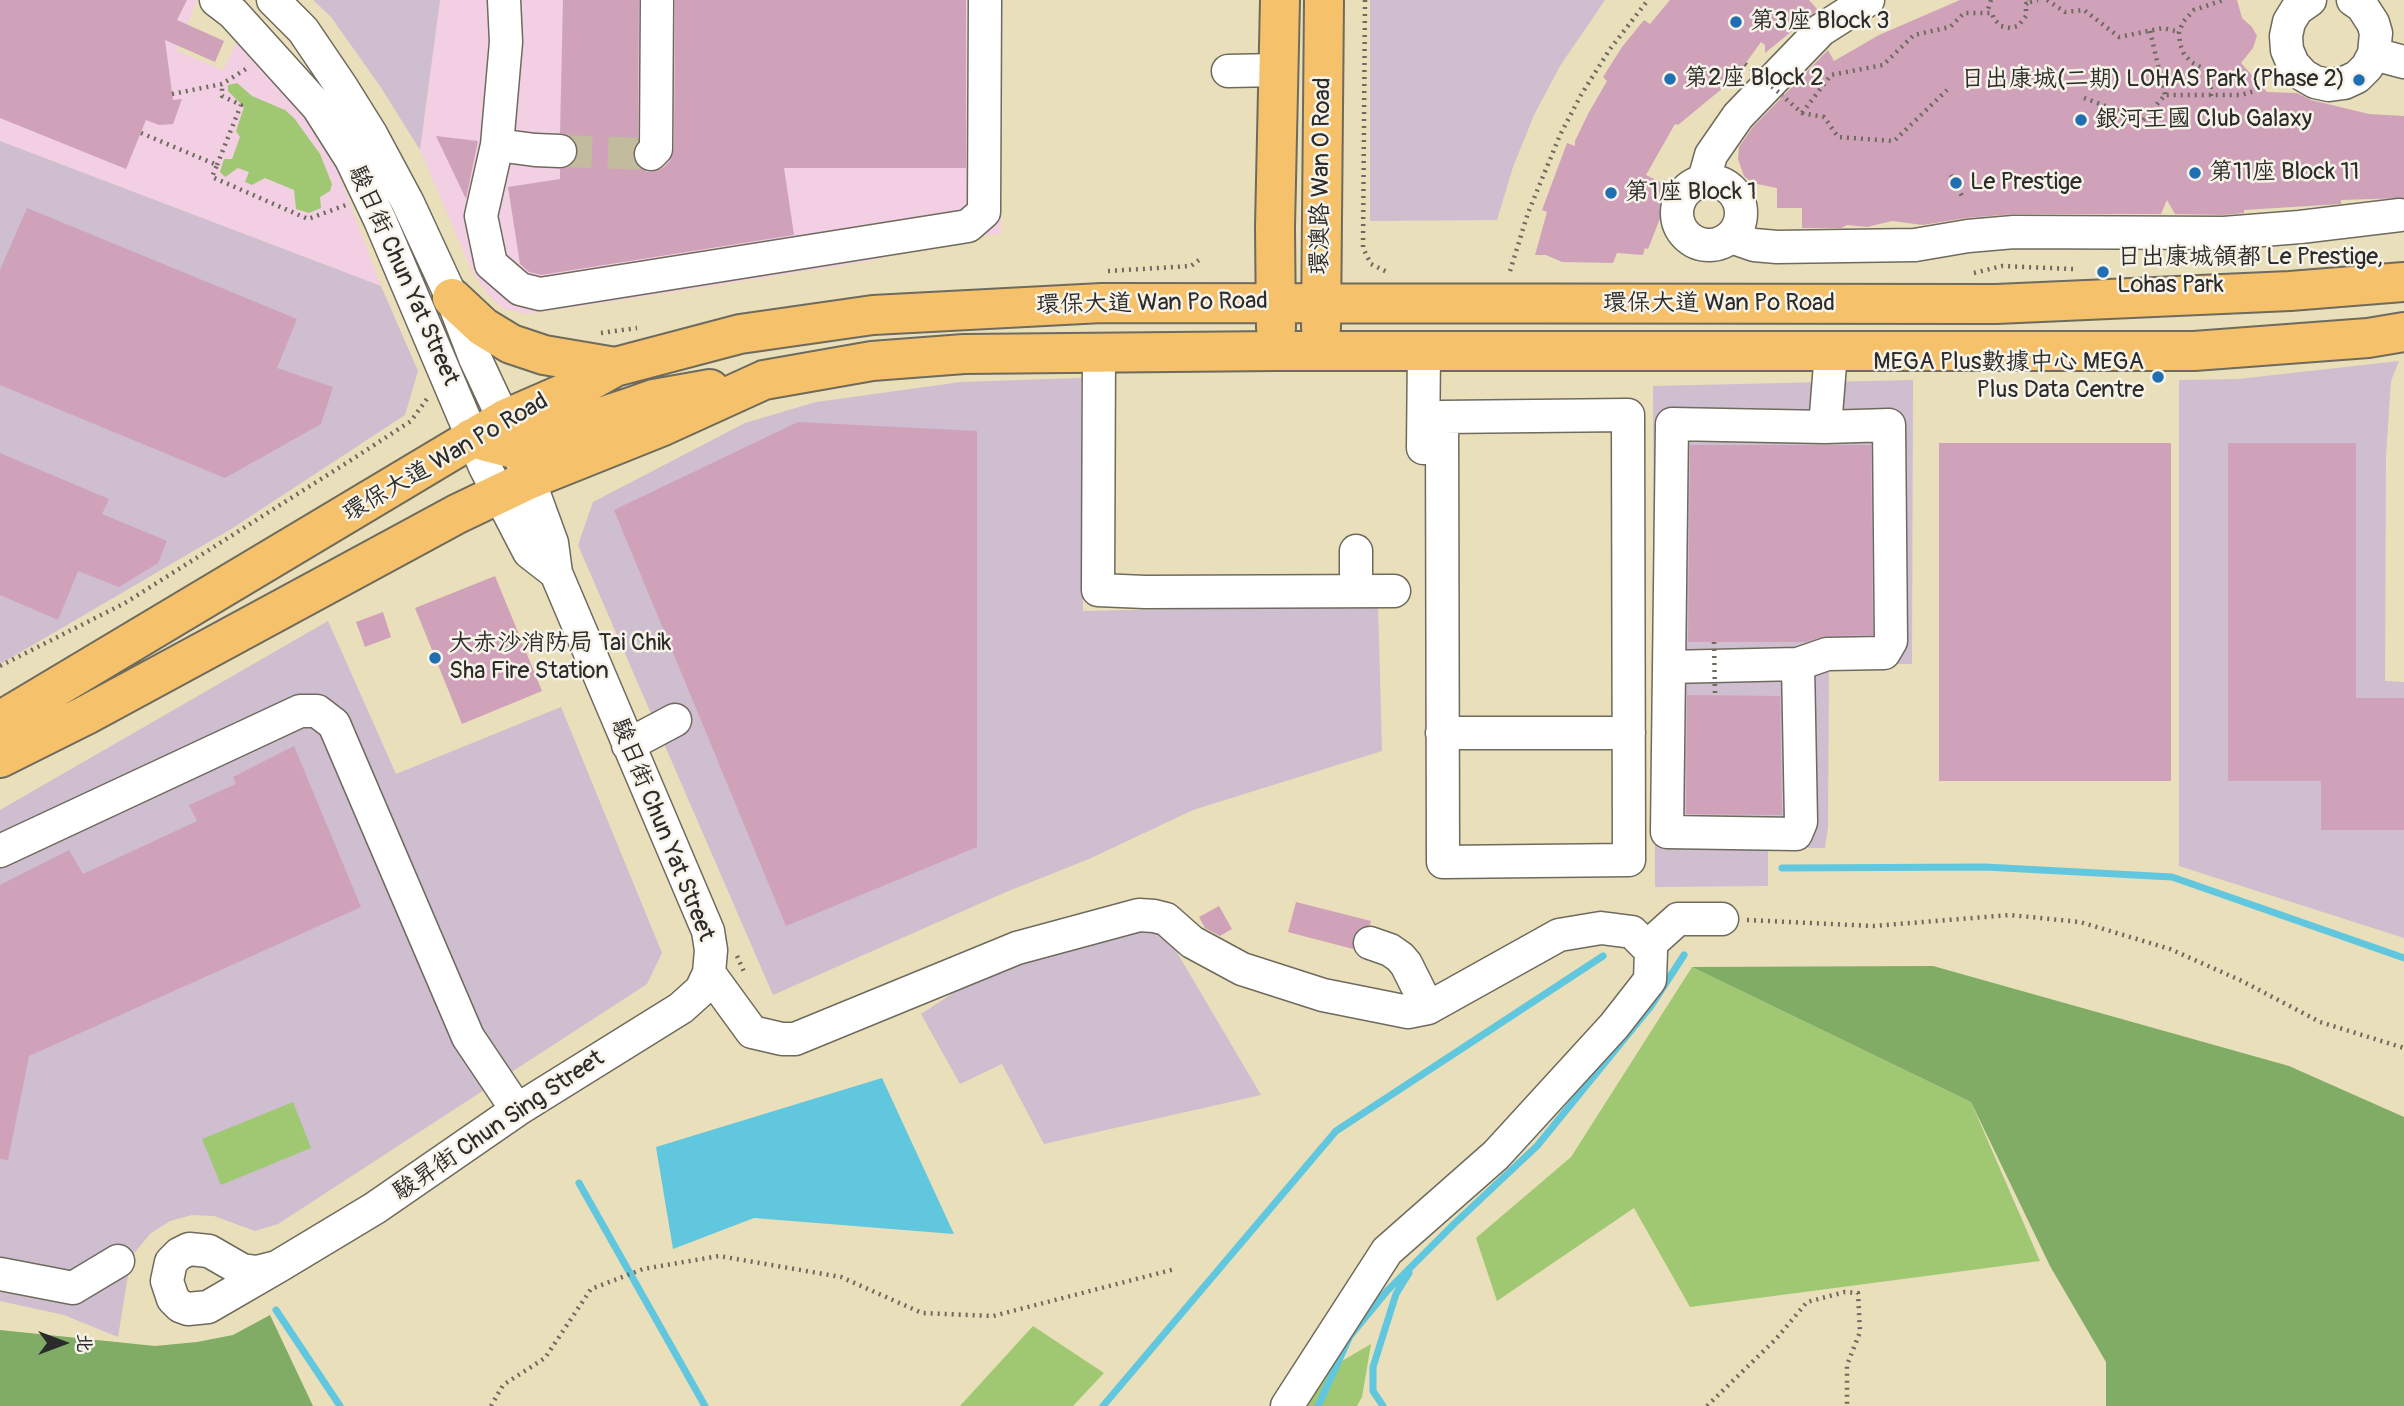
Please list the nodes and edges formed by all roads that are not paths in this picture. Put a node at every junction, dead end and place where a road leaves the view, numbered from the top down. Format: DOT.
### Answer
graph roads {
  1 [pos="216,0"];
  2 [pos="273,0"];
  3 [pos="504,0"];
  4 [pos="657,0"];
  5 [pos="985,0"];
  6 [pos="1280,0"];
  7 [pos="1324,0"];
  8 [pos="1868,0"];
  9 [pos="2296,3"];
  10 [pos="2369,4"];
  11 [pos="2374,54"];
  12 [pos="2404,62"];
  13 [pos="1279,70"];
  14 [pos="1228,71"];
  15 [pos="498,145"];
  16 [pos="560,151"];
  17 [pos="651,154"];
  18 [pos="1704,180"];
  19 [pos="2400,215"];
  20 [pos="1731,237"];
  21 [pos="2404,282"];
  22 [pos="452,298"];
  23 [pos="1275,303"];
  24 [pos="1321,303"];
  25 [pos="2404,332"];
  26 [pos="1276,351"];
  27 [pos="1321,351"];
  28 [pos="1424,351"];
  29 [pos="1098,352"];
  30 [pos="1831,352"];
  31 [pos="615,367"];
  32 [pos="1825,426"];
  33 [pos="472,438"];
  34 [pos="512,461"];
  35 [pos="1442,465"];
  36 [pos="1356,551"];
  37 [pos="1394,591"];
  38 [pos="1356,592"];
  39 [pos="1798,664"];
  40 [pos="1669,667"];
  41 [pos="675,720"];
  42 [pos="0,721"];
  43 [pos="1442,733"];
  44 [pos="1629,733"];
  45 [pos="628,745"];
  46 [pos="0,758"];
  47 [pos="0,851"];
  48 [pos="1722,919"];
  49 [pos="1370,943"];
  50 [pos="1647,947"];
  51 [pos="709,973"];
  52 [pos="1428,1007"];
  53 [pos="517,1110"];
  54 [pos="118,1261"];
  55 [pos="277,1267"];
  56 [pos="0,1274"];
  57 [pos="1287,1406"];
  1 -- 33 [label="street, 駿日街 Chun Yat Street"];
  2 -- 22 [label="street, 駿日街 Chun Yat Street"];
  3 -- 15 [label="street"];
  4 -- 17 [label="street"];
  5 -- 15 [label="street"];
  6 -- 13 [label="main road, 環澳路 Wan O Road"];
  7 -- 24 [label="main road, 環澳路 Wan O Road"];
  8 -- 18 [label="street"];
  9 -- 11 [label="street"];
  10 -- 11 [label="street"];
  11 -- 12 [label="street"];
  13 -- 14 [label="street"];
  13 -- 23 [label="main road, 環澳路 Wan O Road"];
  15 -- 16 [label="street"];
  18 -- 20 [label="street"];
  18 -- 20 [label="street"];
  19 -- 20 [label="street"];
  21 -- 24 [label="main road, 環保大道 Wan Po Road"];
  22 -- 31 [label="main road"];
  22 -- 34 [label="street, 駿日街 Chun Yat Street"];
  23 -- 24 [label="main road, 環保大道 Wan Po Road"];
  23 -- 26 [label="main road, 環澳路 Wan O Road"];
  23 -- 31 [label="main road, 環保大道 Wan Po Road"];
  24 -- 27 [label="main road, 環澳路 Wan O Road"];
  25 -- 30 [label="main road, 環保大道 Wan Po Road"];
  26 -- 27 [label="main road, 環保大道 Wan Po Road"];
  26 -- 29 [label="main road, 環保大道 Wan Po Road"];
  27 -- 28 [label="main road, 環保大道 Wan Po Road"];
  28 -- 30 [label="main road, 環保大道 Wan Po Road"];
  28 -- 35 [label="street"];
  29 -- 34 [label="main road, 環保大道 Wan Po Road"];
  29 -- 38 [label="street"];
  30 -- 32 [label="street"];
  31 -- 34 [label="main road, 環保大道 Wan Po Road"];
  32 -- 39 [label="street"];
  32 -- 40 [label="street"];
  33 -- 34 [label="main road, 環保大道 Wan Po Road"];
  33 -- 34 [label="street, 駿日街 Chun Yat Street"];
  33 -- 42 [label="main road, 環保大道 Wan Po Road"];
  34 -- 45 [label="street, 駿日街 Chun Yat Street"];
  34 -- 46 [label="main road, 環保大道 Wan Po Road"];
  35 -- 43 [label="street"];
  35 -- 44 [label="street"];
  36 -- 38 [label="street"];
  37 -- 38 [label="street"];
  39 -- 40 [label="street"];
  39 -- 40 [label="street"];
  41 -- 45 [label="street"];
  43 -- 44 [label="street"];
  43 -- 44 [label="street"];
  45 -- 51 [label="street, 駿日街 Chun Yat Street"];
  47 -- 53 [label="street"];
  48 -- 50 [label="street"];
  49 -- 52 [label="street"];
  50 -- 52 [label="street"];
  50 -- 57 [label="street"];
  51 -- 52 [label="street"];
  51 -- 53 [label="street, 駿昇街 Chun Sing Street"];
  53 -- 55 [label="street, 駿昇街 Chun Sing Street"];
  54 -- 56 [label="street"];
}
